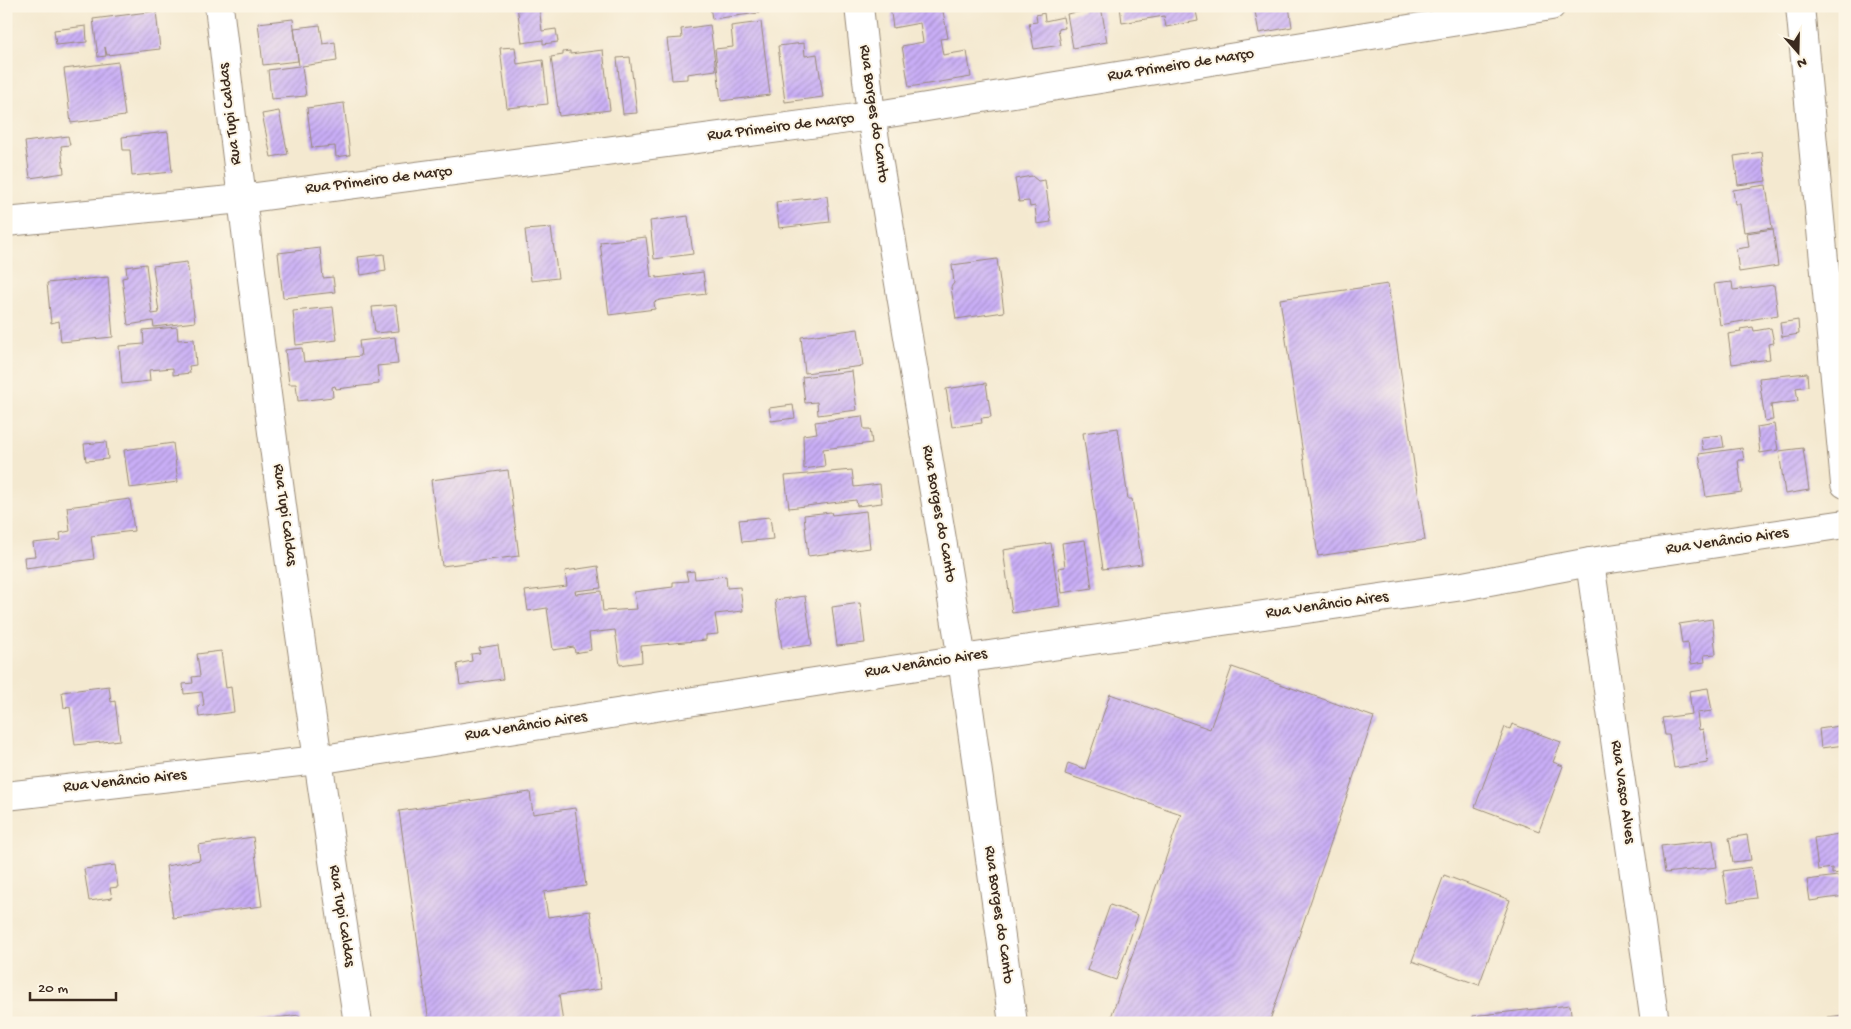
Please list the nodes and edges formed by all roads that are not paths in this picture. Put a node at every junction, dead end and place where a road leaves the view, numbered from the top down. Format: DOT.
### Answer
graph roads {
  1 [pos="219,6"];
  2 [pos="859,6"];
  3 [pos="1800,6"];
  4 [pos="1534,7"];
  5 [pos="871,116"];
  6 [pos="241,199"];
  7 [pos="6,222"];
  8 [pos="1845,484"];
  9 [pos="1845,524"];
  10 [pos="1590,562"];
  11 [pos="962,658"];
  12 [pos="317,760"];
  13 [pos="6,796"];
  14 [pos="358,1023"];
  15 [pos="1013,1023"];
  16 [pos="1655,1023"];
  1 -- 6 [label="street, Rua Tupi Caldas"];
  2 -- 5 [label="street, Rua Borges do Canto"];
  3 -- 8 [label="street"];
  4 -- 5 [label="street, Rua Primeiro de Março"];
  5 -- 6 [label="street, Rua Primeiro de Março"];
  5 -- 11 [label="street, Rua Borges do Canto"];
  6 -- 7 [label="street, Rua Primeiro de Março"];
  6 -- 12 [label="street, Rua Tupi Caldas"];
  9 -- 10 [label="street, Rua Venâncio Aires"];
  10 -- 11 [label="street, Rua Venâncio Aires"];
  10 -- 16 [label="street, Rua Vasco Alves"];
  11 -- 12 [label="street, Rua Venâncio Aires"];
  11 -- 15 [label="street, Rua Borges do Canto"];
  12 -- 13 [label="street, Rua Venâncio Aires"];
  12 -- 14 [label="street, Rua Tupi Caldas"];
}
